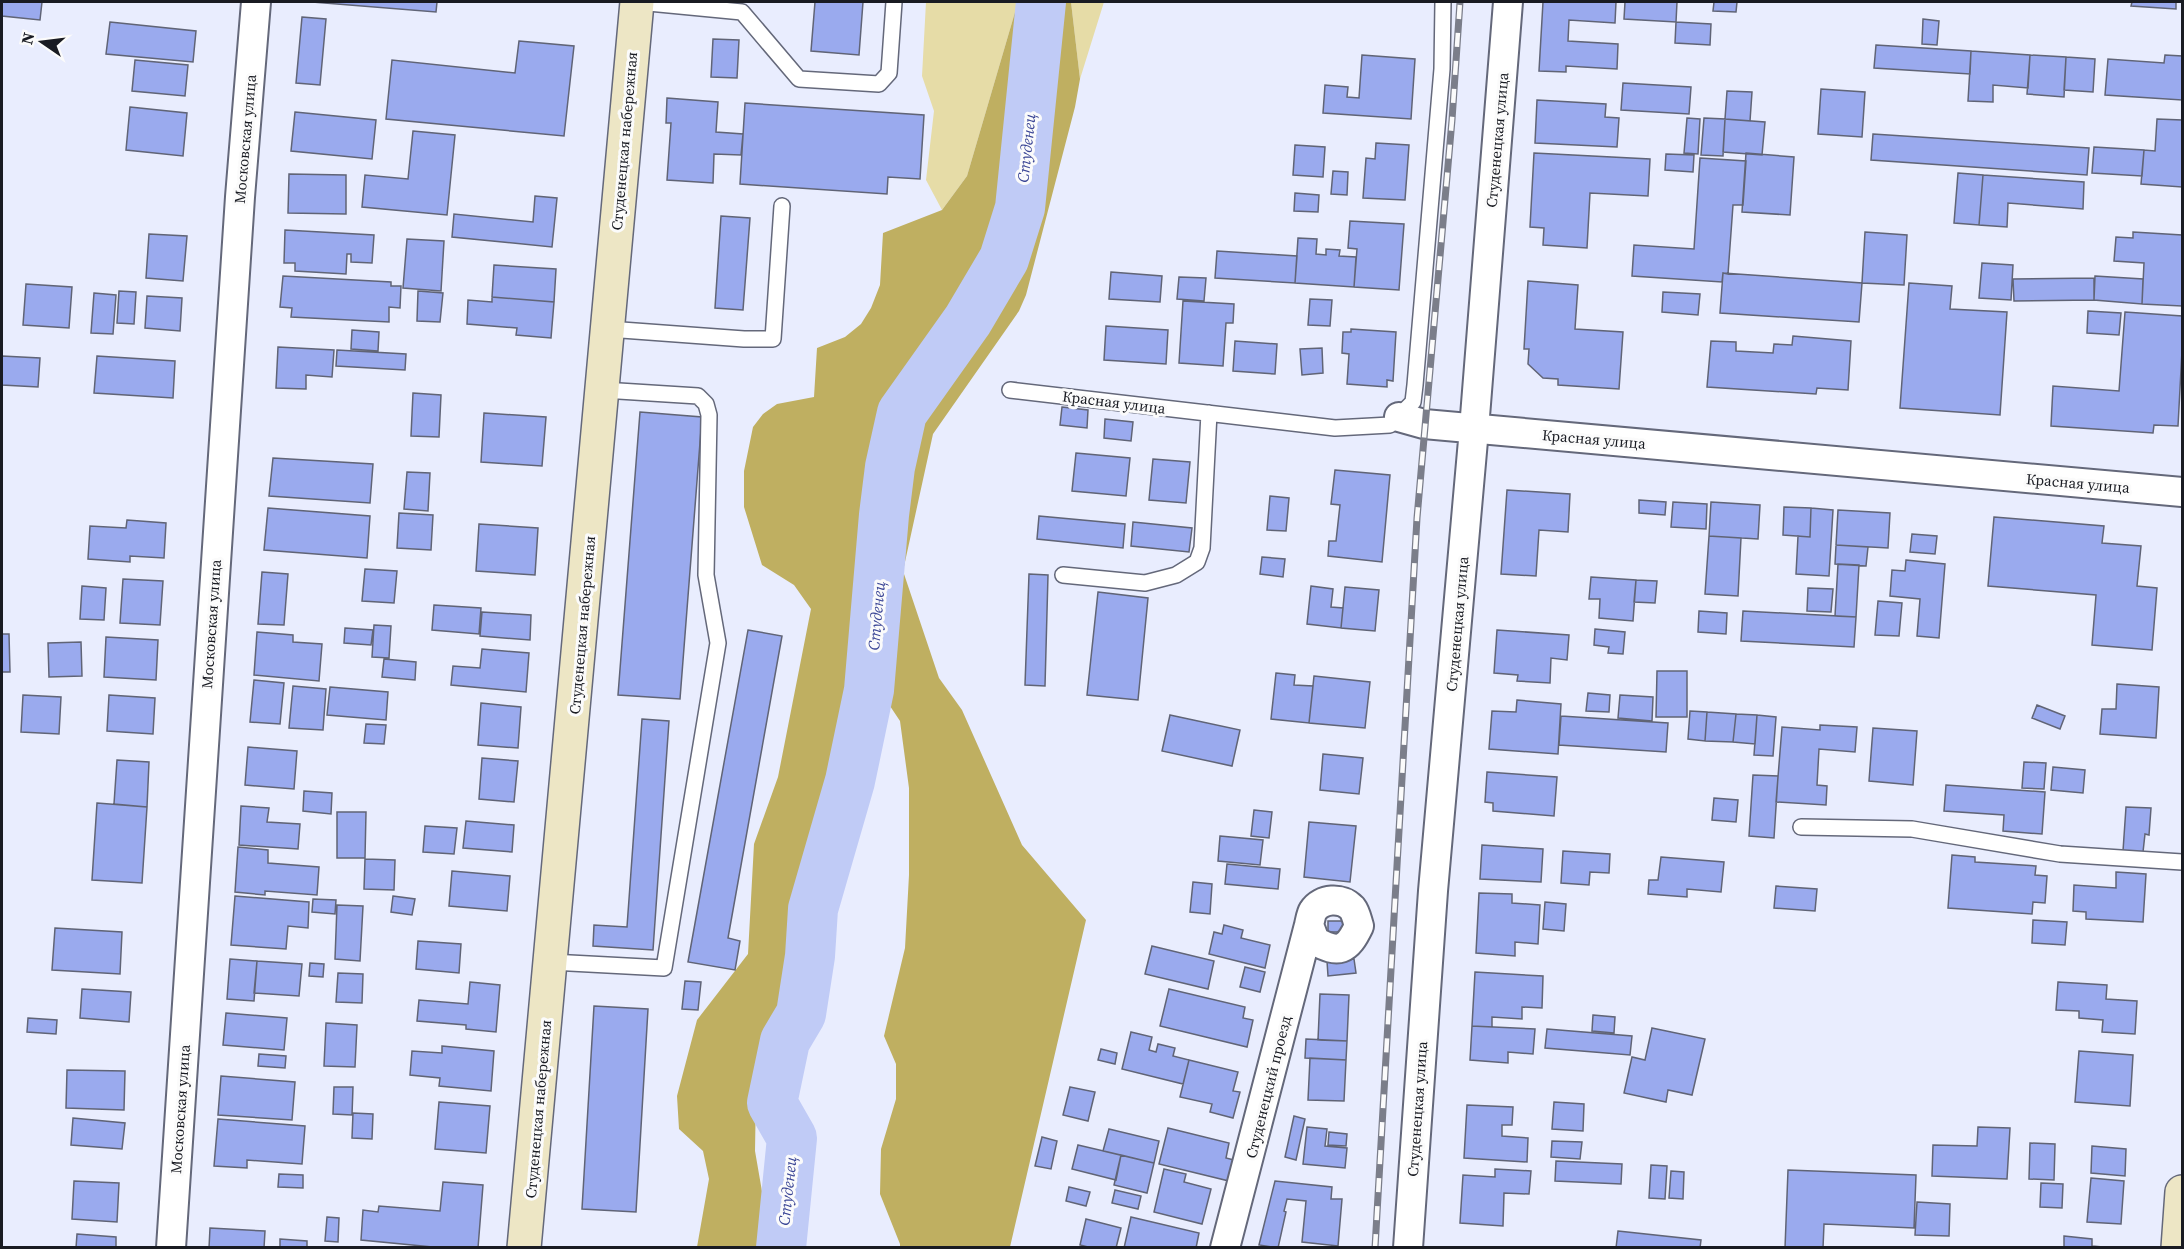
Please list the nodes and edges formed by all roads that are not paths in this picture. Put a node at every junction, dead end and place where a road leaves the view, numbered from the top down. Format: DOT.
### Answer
graph roads {
  1 [pos="256,2"];
  2 [pos="637,2"];
  3 [pos="894,2"];
  4 [pos="1443,2"];
  5 [pos="1508,2"];
  6 [pos="782,206"];
  7 [pos="608,329"];
  8 [pos="603,390"];
  9 [pos="1010,390"];
  10 [pos="1209,414"];
  11 [pos="1399,417"];
  12 [pos="1474,429"];
  13 [pos="2182,492"];
  14 [pos="1063,575"];
  15 [pos="1801,826"];
  16 [pos="2182,862"];
  17 [pos="1309,925"];
  18 [pos="551,962"];
  19 [pos="2182,1192"];
  20 [pos="171,1248"];
  21 [pos="524,1248"];
  22 [pos="1225,1248"];
  23 [pos="1408,1248"];
  24 [pos="2178,1248"];
  1 -- 20 [label="street, Московская улица"];
  2 -- 3 [label="lane"];
  2 -- 7 [label="street, Студенецкая набережная"];
  4 -- 11 [label="lane"];
  5 -- 12 [label="street, Студенецкая улица"];
  6 -- 7 [label="lane"];
  7 -- 8 [label="street, Студенецкая набережная"];
  8 -- 18 [label="street, Студенецкая набережная"];
  8 -- 18 [label="lane"];
  9 -- 10 [label="lane, Красная улица"];
  10 -- 11 [label="lane, Красная улица"];
  10 -- 14 [label="lane"];
  11 -- 12 [label="street, Красная улица"];
  12 -- 13 [label="street, Красная улица"];
  12 -- 23 [label="street, Студенецкая улица"];
  15 -- 16 [label="lane"];
  17 -- 22 [label="street, Студенецкий проезд"];
  18 -- 21 [label="street, Студенецкая набережная"];
  19 -- 24 [label="street"];
}
